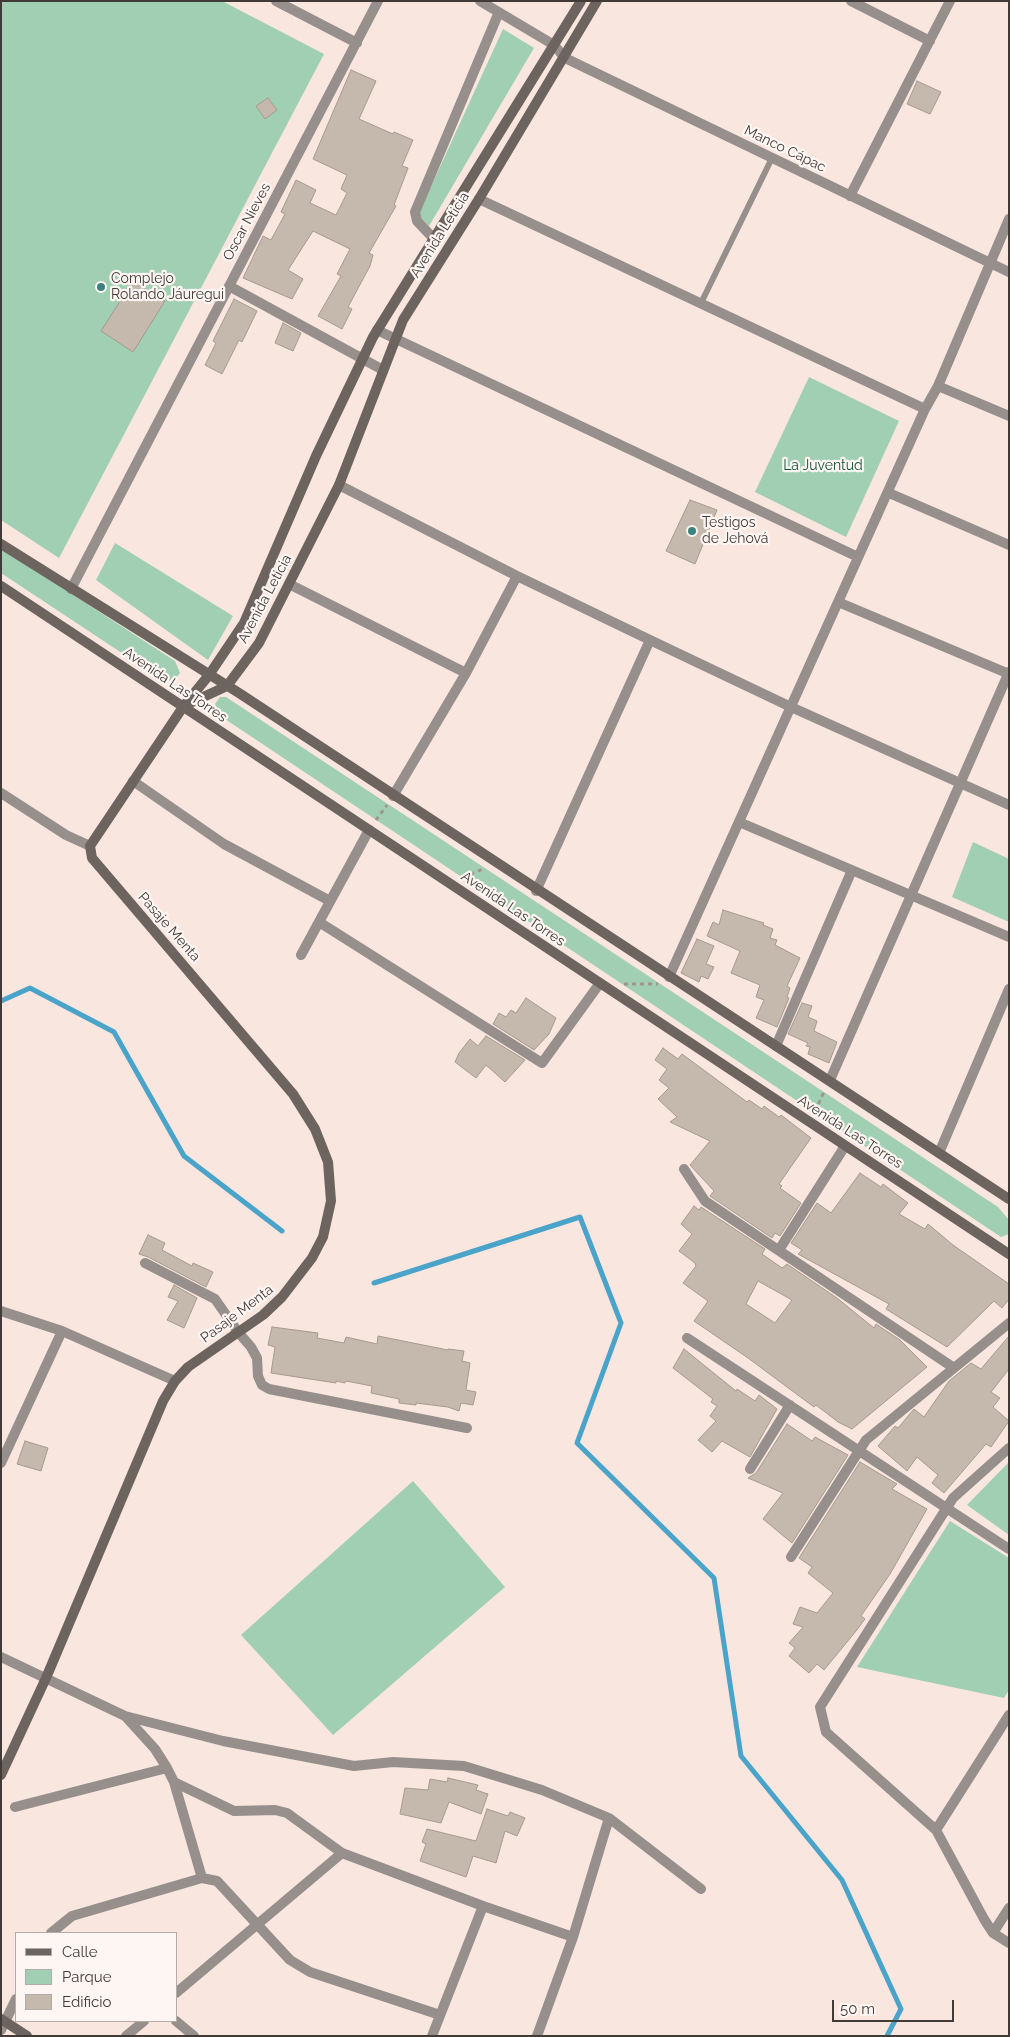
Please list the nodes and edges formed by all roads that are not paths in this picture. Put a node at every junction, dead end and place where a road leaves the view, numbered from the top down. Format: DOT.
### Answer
graph roads {
  1 [pos="276,1"];
  2 [pos="378,1"];
  3 [pos="480,1"];
  4 [pos="581,1"];
  5 [pos="597,1"];
  6 [pos="851,1"];
  7 [pos="950,1"];
  8 [pos="499,12"];
  9 [pos="930,40"];
  10 [pos="357,42"];
  11 [pos="554,45"];
  12 [pos="565,58"];
  13 [pos="772,158"];
  14 [pos="850,196"];
  15 [pos="479,199"];
  16 [pos="1009,219"];
  17 [pos="434,239"];
  18 [pos="988,264"];
  19 [pos="1009,272"];
  20 [pos="229,286"];
  21 [pos="701,303"];
  22 [pos="377,330"];
  23 [pos="395,338"];
  24 [pos="362,359"];
  25 [pos="382,370"];
  26 [pos="938,386"];
  27 [pos="925,409"];
  28 [pos="1009,416"];
  29 [pos="339,485"];
  30 [pos="889,493"];
  31 [pos="1,544"];
  32 [pos="1009,545"];
  33 [pos="858,557"];
  34 [pos="517,576"];
  35 [pos="289,584"];
  36 [pos="1,586"];
  37 [pos="71,589"];
  38 [pos="838,602"];
  39 [pos="650,640"];
  40 [pos="466,673"];
  41 [pos="1008,673"];
  42 [pos="209,675"];
  43 [pos="227,686"];
  44 [pos="183,707"];
  45 [pos="791,707"];
  46 [pos="133,781"];
  47 [pos="961,783"];
  48 [pos="1,793"];
  49 [pos="393,796"];
  50 [pos="1009,805"];
  51 [pos="739,822"];
  52 [pos="369,830"];
  53 [pos="90,846"];
  54 [pos="852,870"];
  55 [pos="536,891"];
  56 [pos="910,896"];
  57 [pos="330,901"];
  58 [pos="319,922"];
  59 [pos="1009,937"];
  60 [pos="301,955"];
  61 [pos="669,977"];
  62 [pos="600,983"];
  63 [pos="1009,989"];
  64 [pos="776,1046"];
  65 [pos="830,1080"];
  66 [pos="845,1146"];
  67 [pos="939,1153"];
  68 [pos="684,1169"];
  69 [pos="1009,1199"];
  70 [pos="779,1250"];
  71 [pos="1009,1254"];
  72 [pos="145,1263"];
  73 [pos="1,1311"];
  74 [pos="1009,1323"];
  75 [pos="62,1331"];
  76 [pos="238,1332"];
  77 [pos="687,1338"];
  78 [pos="954,1368"];
  79 [pos="175,1381"];
  80 [pos="790,1405"];
  81 [pos="468,1428"];
  82 [pos="1009,1448"];
  83 [pos="859,1451"];
  84 [pos="1,1463"];
  85 [pos="750,1468"];
  86 [pos="946,1508"];
  87 [pos="1009,1549"];
  88 [pos="791,1557"];
  89 [pos="1,1657"];
  90 [pos="46,1678"];
  91 [pos="1009,1715"];
  92 [pos="126,1716"];
  93 [pos="167,1768"];
  94 [pos="1,1775"];
  95 [pos="174,1782"];
  96 [pos="15,1807"];
  97 [pos="609,1818"];
  98 [pos="936,1830"];
  99 [pos="342,1853"];
  100 [pos="202,1878"];
  101 [pos="701,1889"];
  102 [pos="483,1906"];
  103 [pos="1009,1908"];
  104 [pos="257,1925"];
  105 [pos="52,1932"];
  106 [pos="993,1933"];
  107 [pos="573,1937"];
  108 [pos="1009,1943"];
  109 [pos="178,1991"];
  110 [pos="15,2001"];
  111 [pos="440,2015"];
  112 [pos="143,2022"];
  113 [pos="177,2022"];
  114 [pos="3,2023"];
  115 [pos="27,2036"];
  116 [pos="126,2036"];
  117 [pos="194,2036"];
  118 [pos="432,2036"];
  119 [pos="537,2036"];
  1 -- 10 [label="street"];
  2 -- 10 [label="street, Oscar Nieves"];
  3 -- 8 [label="street, Manco Cápac"];
  4 -- 11 [label="street, Avenida Leticia"];
  5 -- 12 [label="street, Avenida Leticia"];
  6 -- 9 [label="street"];
  7 -- 9 [label="street"];
  8 -- 11 [label="street, Manco Cápac"];
  8 -- 17 [label="street"];
  9 -- 14 [label="street"];
  10 -- 20 [label="street, Oscar Nieves"];
  11 -- 12 [label="street, Manco Cápac"];
  11 -- 17 [label="street, Avenida Leticia"];
  12 -- 13 [label="street, Manco Cápac"];
  12 -- 15 [label="street, Avenida Leticia"];
  13 -- 14 [label="street, Manco Cápac"];
  13 -- 21 [label="lane"];
  14 -- 18 [label="street, Manco Cápac"];
  15 -- 21 [label="street"];
  15 -- 23 [label="street, Avenida Leticia"];
  16 -- 18 [label="street"];
  17 -- 22 [label="street, Avenida Leticia"];
  18 -- 19 [label="street, Manco Cápac"];
  18 -- 26 [label="street"];
  20 -- 24 [label="street"];
  20 -- 37 [label="street, Oscar Nieves"];
  21 -- 27 [label="street"];
  22 -- 23 [label="street"];
  22 -- 24 [label="street, Avenida Leticia"];
  23 -- 25 [label="street, Avenida Leticia"];
  23 -- 33 [label="street"];
  24 -- 25 [label="street"];
  24 -- 42 [label="street, Avenida Leticia"];
  25 -- 29 [label="street, Avenida Leticia"];
  26 -- 27 [label="street"];
  26 -- 28 [label="street"];
  27 -- 30 [label="street"];
  29 -- 34 [label="street"];
  29 -- 35 [label="street, Avenida Leticia"];
  30 -- 32 [label="street"];
  30 -- 33 [label="street"];
  31 -- 37 [label="street, Avenida Las Torres"];
  33 -- 38 [label="street"];
  34 -- 39 [label="street"];
  34 -- 40 [label="street"];
  35 -- 40 [label="street"];
  35 -- 43 [label="street, Avenida Leticia"];
  36 -- 44 [label="street, Avenida Las Torres"];
  37 -- 42 [label="street, Avenida Las Torres"];
  38 -- 41 [label="street"];
  38 -- 45 [label="street"];
  39 -- 45 [label="street"];
  39 -- 55 [label="street"];
  40 -- 49 [label="street"];
  41 -- 47 [label="street"];
  42 -- 43 [label="street, Avenida Las Torres"];
  42 -- 44 [label="street, Avenida Leticia"];
  43 -- 44 [label="street, Avenida Leticia"];
  43 -- 49 [label="street, Avenida Las Torres"];
  44 -- 46 [label="street"];
  44 -- 52 [label="street, Avenida Las Torres"];
  45 -- 47 [label="street"];
  45 -- 51 [label="street"];
  46 -- 53 [label="street"];
  46 -- 57 [label="street"];
  47 -- 50 [label="street"];
  47 -- 56 [label="street"];
  48 -- 53 [label="street"];
  49 -- 55 [label="street, Avenida Las Torres"];
  51 -- 54 [label="street"];
  51 -- 61 [label="street"];
  52 -- 57 [label="street"];
  52 -- 62 [label="street, Avenida Las Torres"];
  53 -- 76 [label="street, Pasaje Menta"];
  54 -- 56 [label="street"];
  54 -- 64 [label="street"];
  55 -- 61 [label="street, Avenida Las Torres"];
  56 -- 59 [label="street"];
  56 -- 65 [label="street"];
  57 -- 58 [label="street"];
  58 -- 60 [label="street"];
  58 -- 62 [label="street"];
  61 -- 64 [label="street, Avenida Las Torres"];
  62 -- 66 [label="street, Avenida Las Torres"];
  63 -- 67 [label="street"];
  64 -- 65 [label="street, Avenida Las Torres"];
  65 -- 67 [label="street, Avenida Las Torres"];
  66 -- 70 [label="street"];
  66 -- 71 [label="street, Avenida Las Torres"];
  67 -- 69 [label="street, Avenida Las Torres"];
  68 -- 70 [label="street"];
  70 -- 78 [label="street"];
  72 -- 76 [label="street"];
  73 -- 75 [label="street"];
  74 -- 78 [label="street"];
  75 -- 79 [label="street"];
  75 -- 84 [label="street"];
  76 -- 79 [label="street, Pasaje Menta"];
  76 -- 81 [label="street"];
  77 -- 80 [label="street"];
  78 -- 83 [label="street"];
  79 -- 90 [label="street, Pasaje Menta"];
  80 -- 83 [label="street"];
  80 -- 85 [label="street"];
  82 -- 86 [label="street"];
  83 -- 86 [label="street"];
  83 -- 88 [label="street"];
  86 -- 87 [label="street"];
  86 -- 98 [label="street"];
  89 -- 90 [label="street"];
  90 -- 92 [label="street"];
  90 -- 94 [label="street, Pasaje Menta"];
  91 -- 98 [label="street"];
  92 -- 93 [label="street"];
  92 -- 97 [label="street"];
  93 -- 95 [label="street"];
  93 -- 96 [label="street"];
  95 -- 99 [label="street"];
  95 -- 100 [label="street"];
  97 -- 101 [label="street"];
  97 -- 107 [label="street"];
  98 -- 106 [label="street"];
  99 -- 102 [label="street"];
  99 -- 104 [label="street"];
  100 -- 104 [label="street"];
  100 -- 105 [label="street"];
  102 -- 107 [label="street"];
  102 -- 111 [label="street"];
  103 -- 106 [label="street"];
  104 -- 109 [label="street"];
  104 -- 111 [label="street"];
  106 -- 108 [label="street"];
  107 -- 119 [label="street"];
  110 -- 114 [label="street"];
  111 -- 118 [label="street"];
  112 -- 116 [label="street"];
  113 -- 117 [label="street"];
  114 -- 115 [label="street"];
}
